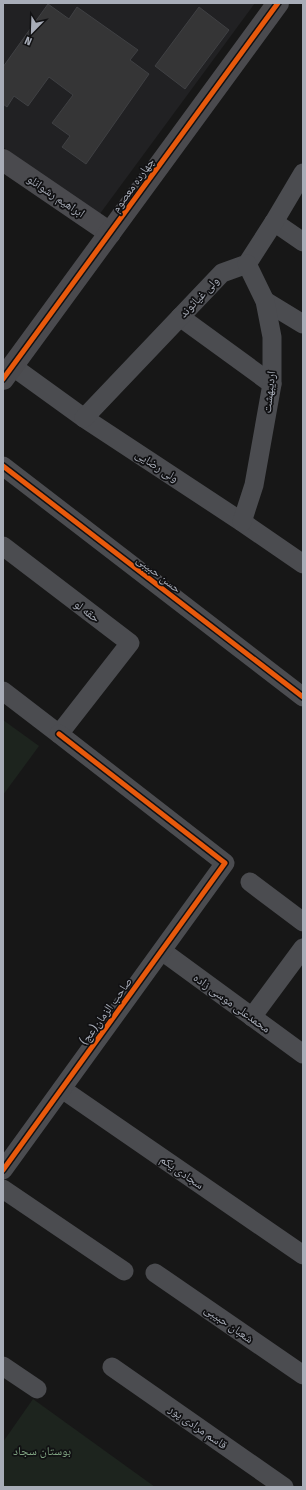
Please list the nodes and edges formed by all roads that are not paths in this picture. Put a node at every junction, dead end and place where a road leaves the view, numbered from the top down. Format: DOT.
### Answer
graph roads {
  1 [pos="278,3"];
  2 [pos="3,160"];
  3 [pos="303,173"];
  4 [pos="274,222"];
  5 [pos="110,233"];
  6 [pos="303,242"];
  7 [pos="247,264"];
  8 [pos="264,301"];
  9 [pos="180,317"];
  10 [pos="303,324"];
  11 [pos="8,372"];
  12 [pos="272,384"];
  13 [pos="84,418"];
  14 [pos="3,466"];
  15 [pos="242,522"];
  16 [pos="3,546"];
  17 [pos="303,564"];
  18 [pos="3,691"];
  19 [pos="303,697"];
  20 [pos="59,734"];
  21 [pos="250,882"];
  22 [pos="303,922"];
  23 [pos="303,948"];
  24 [pos="162,951"];
  25 [pos="252,1017"];
  26 [pos="303,1054"];
  27 [pos="62,1089"];
  28 [pos="3,1170"];
  29 [pos="3,1189"];
  30 [pos="303,1255"];
  31 [pos="124,1271"];
  32 [pos="155,1273"];
  33 [pos="3,1366"];
  34 [pos="112,1367"];
  35 [pos="303,1375"];
  36 [pos="36,1389"];
  37 [pos="284,1487"];
  1 -- 5 [label="street, چهارده معصوم"];
  2 -- 5 [label="street, ابراهیم رشوانلو"];
  3 -- 4 [label="street"];
  4 -- 6 [label="street"];
  4 -- 7 [label="street"];
  5 -- 11 [label="street, چهارده معصوم"];
  7 -- 8 [label="street, اردیبهشت"];
  7 -- 9 [label="street, ولی غیاثوند"];
  8 -- 10 [label="street"];
  8 -- 12 [label="street, اردیبهشت"];
  9 -- 12 [label="street"];
  9 -- 13 [label="street, ولی غیاثوند"];
  11 -- 13 [label="street, ولی رضایی"];
  12 -- 15 [label="street, اردیبهشت"];
  13 -- 15 [label="street, ولی رضایی"];
  14 -- 19 [label="street, حسن حبیبی"];
  15 -- 17 [label="street, ولی رضایی"];
  16 -- 20 [label="street, حقه لو"];
  18 -- 20 [label="street"];
  20 -- 24 [label="street, صاحب الزمان(عج)"];
  21 -- 22 [label="street"];
  23 -- 25 [label="street"];
  24 -- 25 [label="street, محمدعلی موسی زاده"];
  24 -- 27 [label="street, صاحب الزمان(عج)"];
  25 -- 26 [label="street, محمدعلی موسی زاده"];
  27 -- 28 [label="street, صاحب الزمان(عج)"];
  27 -- 30 [label="street, سجادی یکم"];
  29 -- 31 [label="street"];
  32 -- 35 [label="street, شعبان حبیبی"];
  33 -- 36 [label="street"];
  34 -- 37 [label="street, قاسم مرادی پور"];
}
